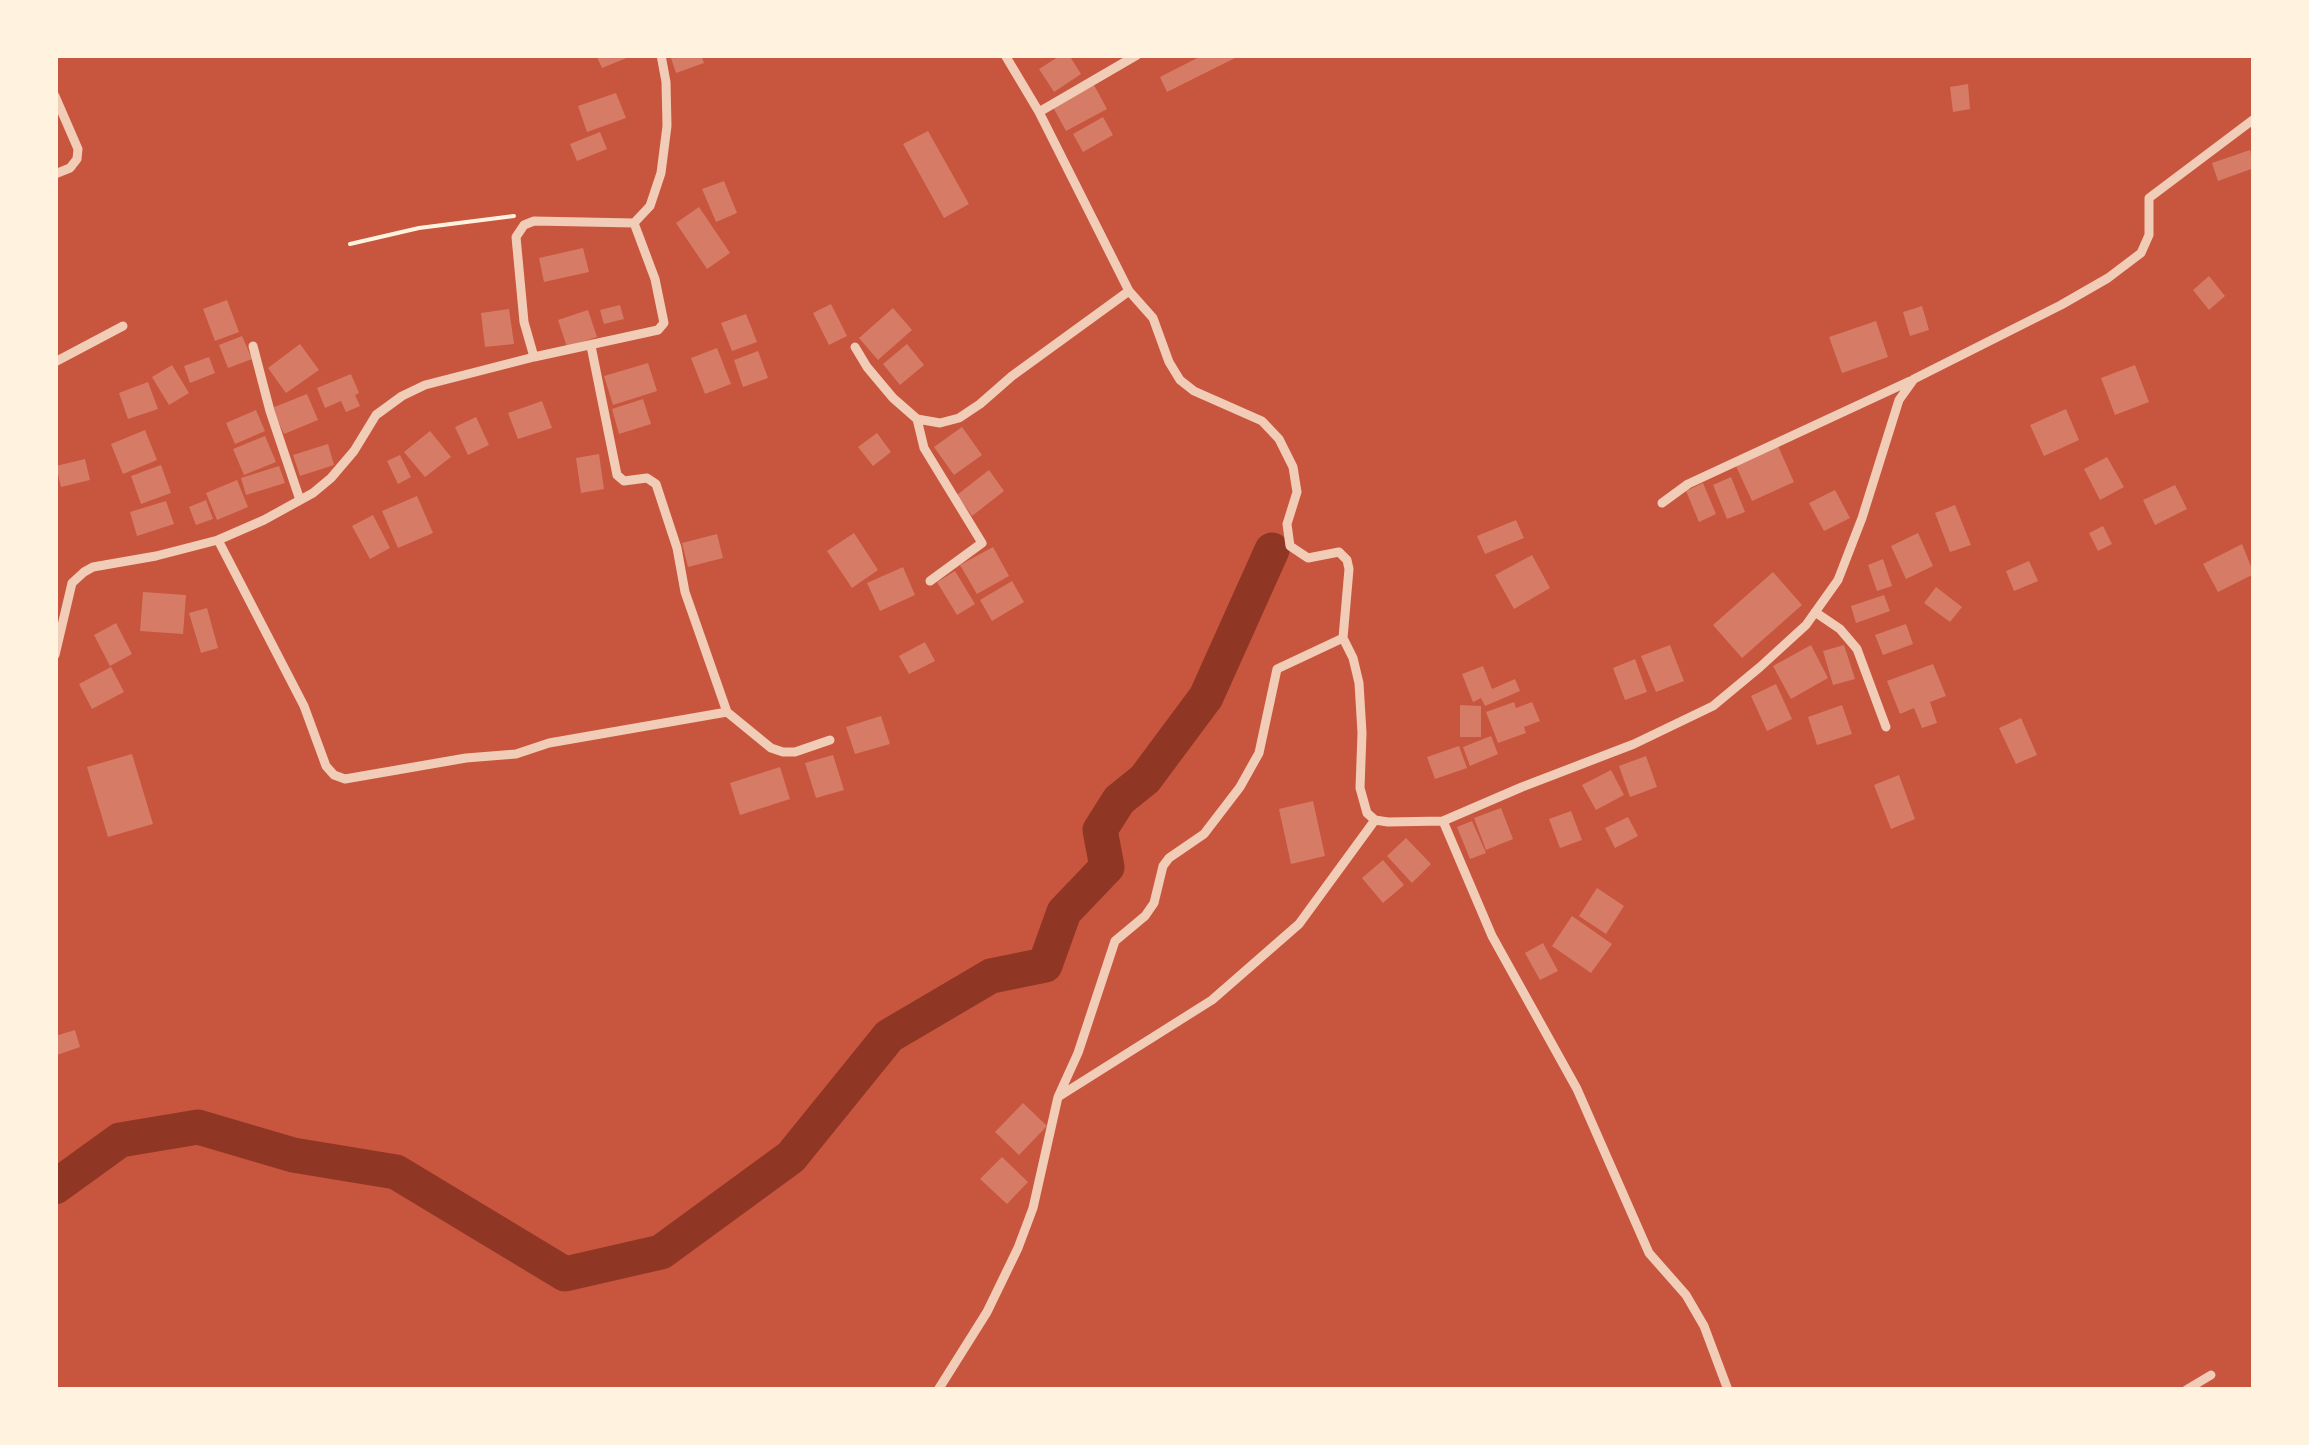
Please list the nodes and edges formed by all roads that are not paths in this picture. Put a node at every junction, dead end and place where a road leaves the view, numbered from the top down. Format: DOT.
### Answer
graph roads {
  1 [pos="661,55"];
  2 [pos="1005,55"];
  3 [pos="1136,55"];
  4 [pos="55,96"];
  5 [pos="1040,112"];
  6 [pos="2254,119"];
  7 [pos="55,174"];
  8 [pos="634,223"];
  9 [pos="1129,291"];
  10 [pos="123,326"];
  11 [pos="252,346"];
  12 [pos="592,346"];
  13 [pos="856,347"];
  14 [pos="534,357"];
  15 [pos="55,362"];
  16 [pos="1914,380"];
  17 [pos="918,419"];
  18 [pos="300,500"];
  19 [pos="1662,503"];
  20 [pos="218,540"];
  21 [pos="930,582"];
  22 [pos="1815,612"];
  23 [pos="1343,638"];
  24 [pos="55,655"];
  25 [pos="726,712"];
  26 [pos="1886,727"];
  27 [pos="830,740"];
  28 [pos="1376,820"];
  29 [pos="1443,821"];
  30 [pos="1058,1097"];
  31 [pos="2211,1374"];
  32 [pos="938,1390"];
  33 [pos="1728,1390"];
  34 [pos="2186,1390"];
  1 -- 8 [label="street"];
  2 -- 5 [label="street"];
  3 -- 5 [label="street"];
  4 -- 7 [label="street"];
  5 -- 9 [label="street"];
  6 -- 16 [label="street"];
  8 -- 12 [label="street"];
  8 -- 14 [label="street"];
  9 -- 17 [label="street"];
  9 -- 23 [label="street"];
  10 -- 15 [label="street"];
  11 -- 18 [label="street"];
  12 -- 14 [label="street"];
  12 -- 25 [label="street"];
  13 -- 17 [label="street"];
  14 -- 18 [label="street"];
  16 -- 19 [label="street"];
  16 -- 22 [label="street"];
  17 -- 21 [label="street"];
  18 -- 20 [label="street"];
  20 -- 24 [label="street"];
  20 -- 25 [label="street"];
  22 -- 26 [label="street"];
  22 -- 29 [label="street"];
  23 -- 28 [label="street"];
  23 -- 30 [label="street"];
  25 -- 27 [label="street"];
  28 -- 29 [label="street"];
  28 -- 30 [label="street"];
  29 -- 33 [label="street"];
  30 -- 32 [label="street"];
  31 -- 34 [label="street"];
}
